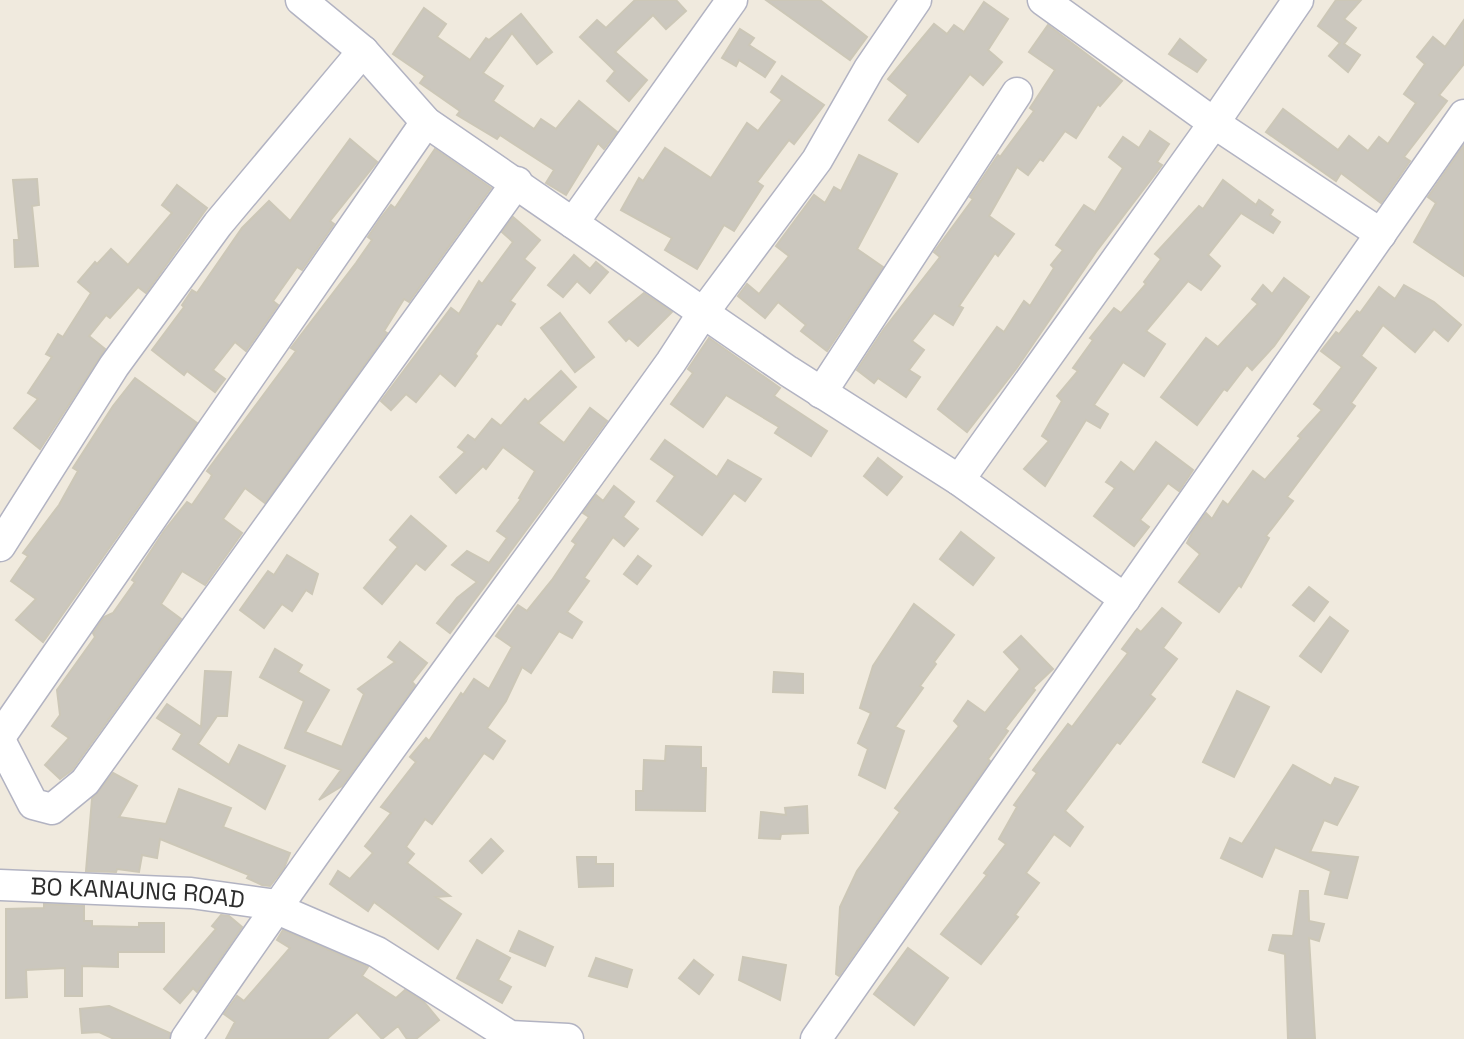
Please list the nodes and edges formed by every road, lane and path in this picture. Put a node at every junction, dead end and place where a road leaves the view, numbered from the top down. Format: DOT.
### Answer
graph roads {
  1 [pos="301,0"];
  2 [pos="732,0"];
  3 [pos="916,0"];
  4 [pos="1043,0"];
  5 [pos="1298,0"];
  6 [pos="1080,9"];
  7 [pos="362,51"];
  8 [pos="1017,93"];
  9 [pos="1464,115"];
  10 [pos="426,121"];
  11 [pos="1214,123"];
  12 [pos="517,182"];
  13 [pos="573,223"];
  14 [pos="1381,234"];
  15 [pos="702,313"];
  16 [pos="821,393"];
  17 [pos="959,480"];
  18 [pos="0,546"];
  19 [pos="1125,600"];
  20 [pos="0,738"];
  21 [pos="0,885"];
  22 [pos="276,907"];
  23 [pos="186,1039"];
  24 [pos="568,1039"];
  25 [pos="816,1039"];
  1 -- 7 [label="street"];
  2 -- 13 [label="street"];
  3 -- 15 [label="street"];
  4 -- 6 [label="street"];
  5 -- 11 [label="street"];
  6 -- 11 [label="street"];
  7 -- 10 [label="street"];
  7 -- 18 [label="street"];
  8 -- 16 [label="street"];
  9 -- 14 [label="street"];
  10 -- 12 [label="street"];
  10 -- 20 [label="street"];
  11 -- 14 [label="street"];
  11 -- 17 [label="street"];
  12 -- 13 [label="street"];
  12 -- 20 [label="street"];
  13 -- 15 [label="street"];
  14 -- 19 [label="street"];
  15 -- 16 [label="street"];
  15 -- 22 [label="street"];
  16 -- 17 [label="street"];
  17 -- 19 [label="street"];
  19 -- 25 [label="street"];
  21 -- 22 [label="street, BO KANAUNG ROAD"];
  22 -- 23 [label="street"];
  22 -- 24 [label="street, BO KANAUNG ROAD"];
}
